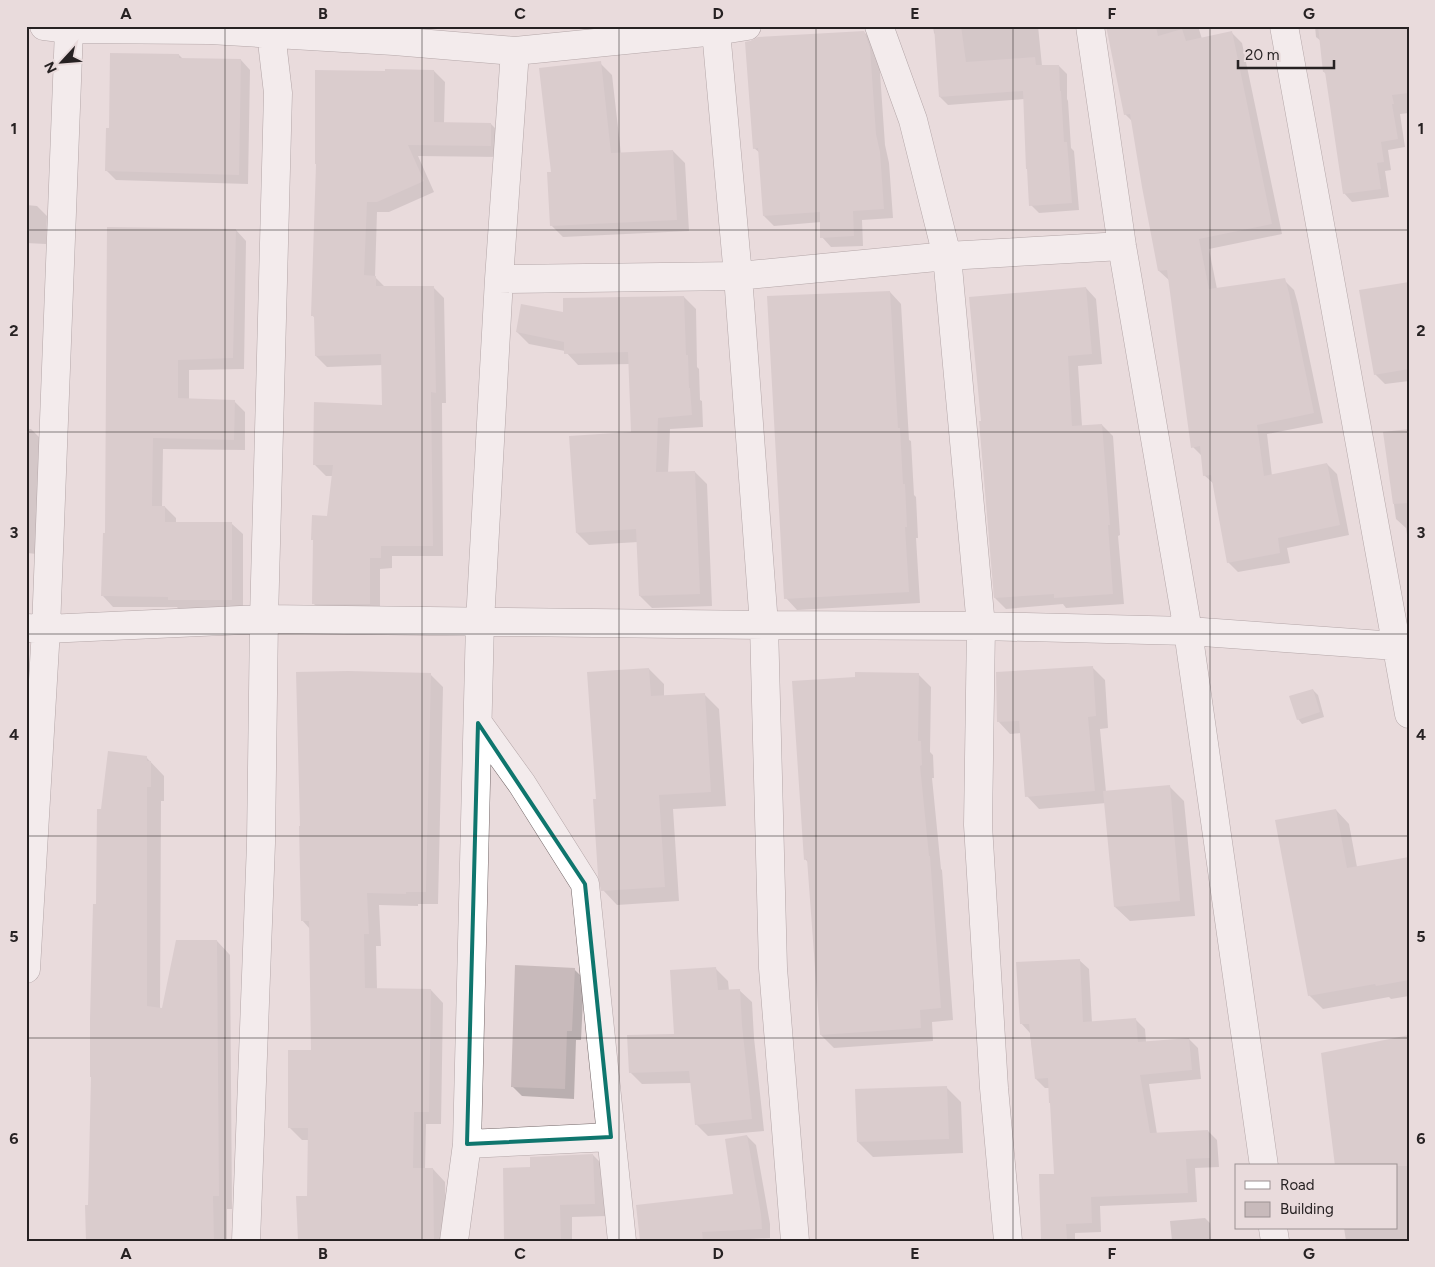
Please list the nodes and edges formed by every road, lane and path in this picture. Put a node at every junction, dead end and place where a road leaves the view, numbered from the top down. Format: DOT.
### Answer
graph roads {
  1 [pos="748,26"];
  2 [pos="879,26"];
  3 [pos="1090,26"];
  4 [pos="1284,26"];
  5 [pos="56,28"];
  6 [pos="210,28"];
  7 [pos="716,31"];
  8 [pos="271,33"];
  9 [pos="395,33"];
  10 [pos="515,51"];
  11 [pos="1122,246"];
  12 [pos="947,256"];
  13 [pos="738,276"];
  14 [pos="499,279"];
  15 [pos="264,619"];
  16 [pos="480,622"];
  17 [pos="764,625"];
  18 [pos="981,626"];
  19 [pos="36,629"];
  20 [pos="1188,631"];
  21 [pos="1402,645"];
  22 [pos="1409,714"];
  23 [pos="478,723"];
  24 [pos="26,969"];
  25 [pos="611,1137"];
  26 [pos="467,1144"];
  27 [pos="1264,1164"];
  28 [pos="246,1241"];
  29 [pos="454,1241"];
  30 [pos="622,1241"];
  31 [pos="795,1241"];
  32 [pos="1008,1241"];
  1 -- 7 [label="street"];
  2 -- 12 [label="street"];
  3 -- 11 [label="street"];
  4 -- 21 [label="street"];
  5 -- 6 [label="street"];
  5 -- 19 [label="street"];
  6 -- 8 [label="street"];
  7 -- 10 [label="street"];
  7 -- 13 [label="street"];
  8 -- 9 [label="street"];
  8 -- 15 [label="street"];
  9 -- 10 [label="street"];
  10 -- 14 [label="street"];
  11 -- 12 [label="street"];
  11 -- 20 [label="street"];
  12 -- 13 [label="street"];
  12 -- 18 [label="street"];
  13 -- 14 [label="street"];
  13 -- 17 [label="street"];
  14 -- 16 [label="street"];
  15 -- 16 [label="street"];
  15 -- 19 [label="street"];
  15 -- 28 [label="street"];
  16 -- 17 [label="street"];
  16 -- 23 [label="street"];
  17 -- 18 [label="street"];
  17 -- 31 [label="street"];
  18 -- 20 [label="street"];
  18 -- 32 [label="street"];
  19 -- 24 [label="street"];
  20 -- 21 [label="street"];
  20 -- 27 [label="street"];
  21 -- 22 [label="street"];
  23 -- 25 [label="street"];
  23 -- 26 [label="street"];
  25 -- 26 [label="street"];
  25 -- 30 [label="street"];
  26 -- 29 [label="street"];
}
